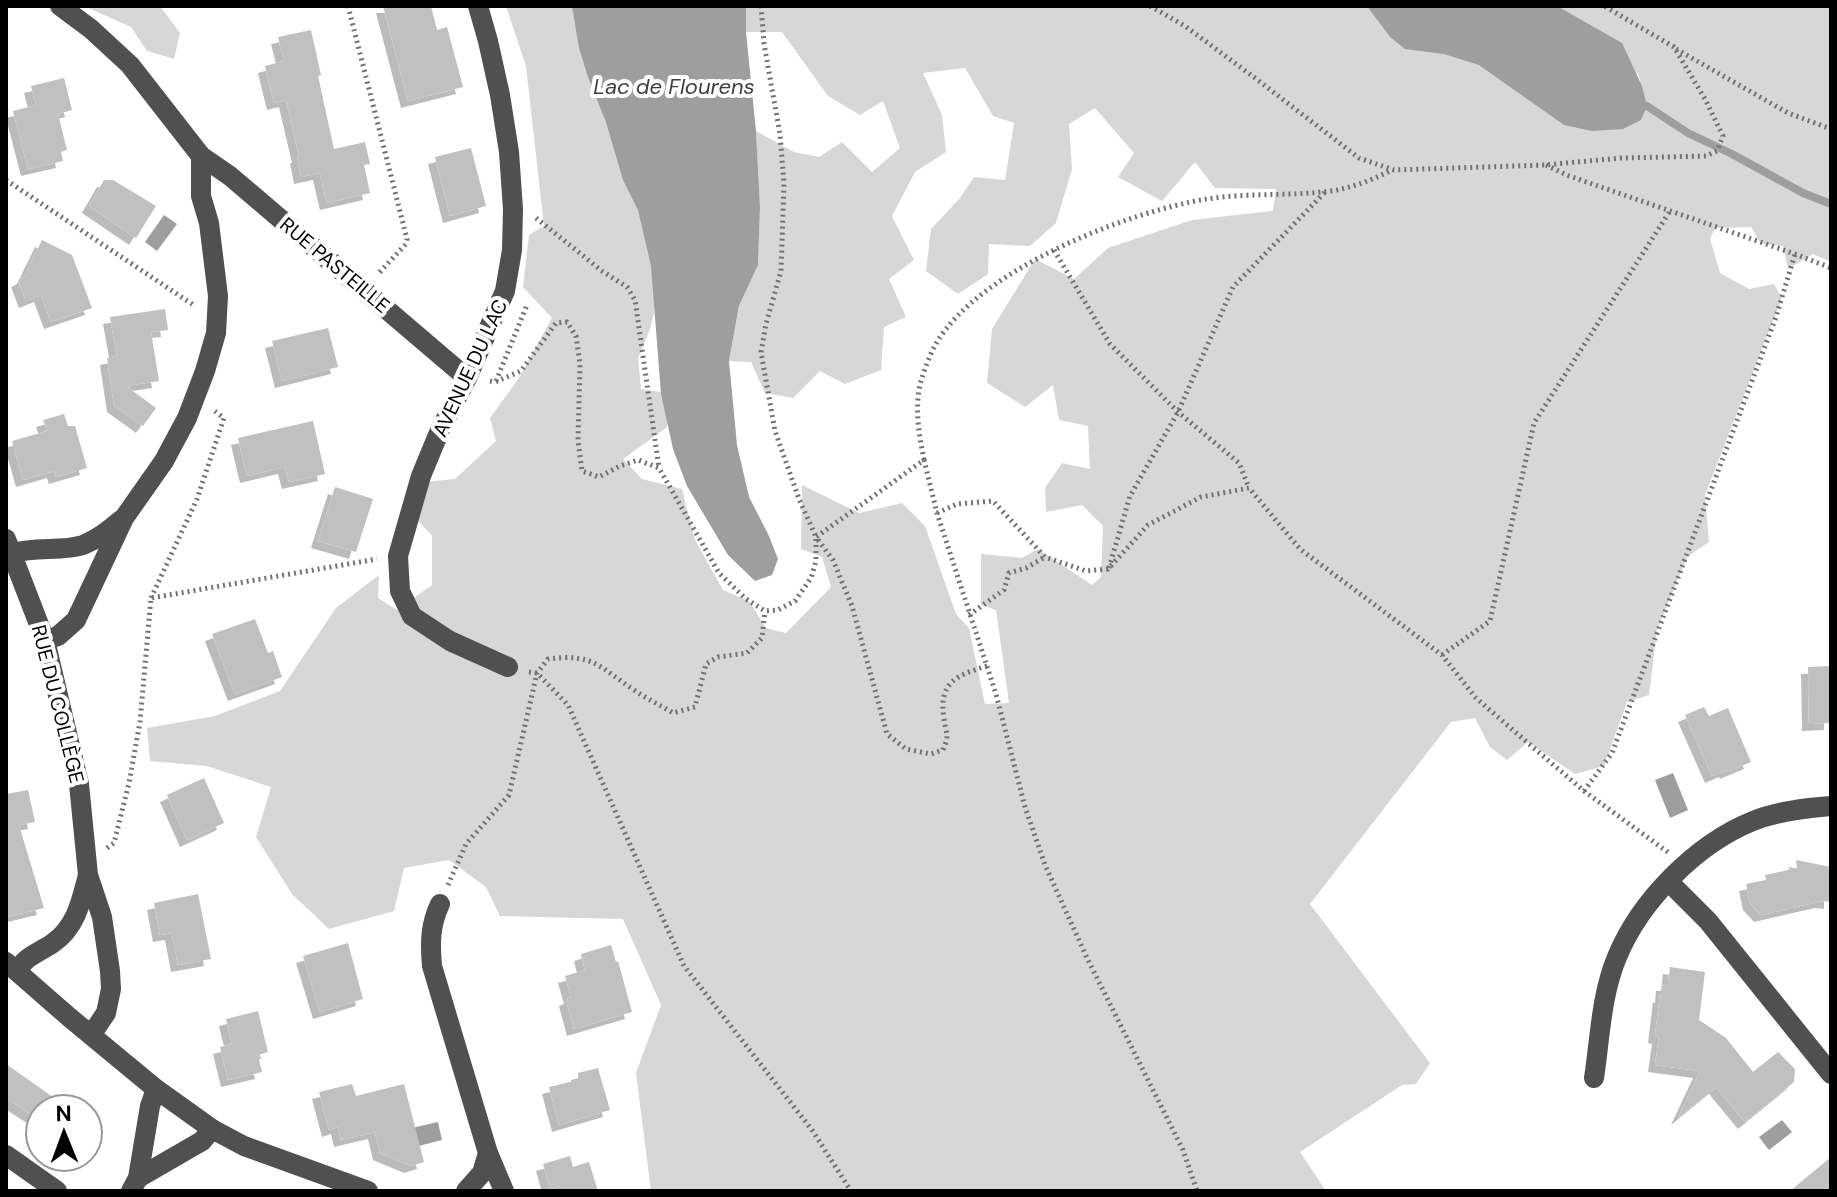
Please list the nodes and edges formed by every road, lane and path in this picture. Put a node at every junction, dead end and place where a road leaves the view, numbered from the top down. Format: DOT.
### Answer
graph roads {
  1 [pos="60,6"];
  2 [pos="348,6"];
  3 [pos="478,6"];
  4 [pos="761,6"];
  5 [pos="1150,6"];
  6 [pos="1604,6"];
  7 [pos="1674,47"];
  8 [pos="1831,129"];
  9 [pos="201,156"];
  10 [pos="1545,165"];
  11 [pos="1394,170"];
  12 [pos="6,180"];
  13 [pos="1325,192"];
  14 [pos="1670,211"];
  15 [pos="536,218"];
  16 [pos="1054,250"];
  17 [pos="1795,254"];
  18 [pos="1831,268"];
  19 [pos="364,290"];
  20 [pos="217,313"];
  21 [pos="467,378"];
  22 [pos="495,382"];
  23 [pos="195,396"];
  24 [pos="1178,412"];
  25 [pos="924,460"];
  26 [pos="659,468"];
  27 [pos="1249,488"];
  28 [pos="937,513"];
  29 [pos="124,518"];
  30 [pos="816,537"];
  31 [pos="9,546"];
  32 [pos="398,556"];
  33 [pos="1045,557"];
  34 [pos="1108,569"];
  35 [pos="151,598"];
  36 [pos="765,611"];
  37 [pos="969,615"];
  38 [pos="45,640"];
  39 [pos="1442,655"];
  40 [pos="987,666"];
  41 [pos="508,667"];
  42 [pos="537,673"];
  43 [pos="1584,791"];
  44 [pos="1831,806"];
  45 [pos="1686,865"];
  46 [pos="87,869"];
  47 [pos="1669,882"];
  48 [pos="440,904"];
  49 [pos="11,966"];
  50 [pos="91,1035"];
  51 [pos="1831,1074"];
  52 [pos="1594,1078"];
  53 [pos="156,1089"];
  54 [pos="212,1129"];
  55 [pos="488,1153"];
  56 [pos="6,1155"];
  57 [pos="135,1185"];
  58 [pos="57,1191"];
  59 [pos="368,1191"];
  60 [pos="466,1191"];
  61 [pos="504,1191"];
  62 [pos="851,1191"];
  63 [pos="1197,1191"];
  1 -- 9 [label="street, RUE PASTEILLE"];
  2 -- 19 [label="path"];
  3 -- 21 [label="street, AVENUE DU LAC"];
  4 -- 30 [label="path"];
  5 -- 11 [label="path"];
  6 -- 7 [label="path"];
  7 -- 8 [label="path"];
  7 -- 10 [label="path"];
  9 -- 19 [label="street, RUE PASTEILLE"];
  9 -- 20 [label="street"];
  10 -- 11 [label="path"];
  10 -- 14 [label="path"];
  11 -- 13 [label="path"];
  12 -- 20 [label="path"];
  13 -- 16 [label="path"];
  13 -- 24 [label="path"];
  14 -- 17 [label="path"];
  14 -- 39 [label="path"];
  15 -- 26 [label="path"];
  16 -- 24 [label="path"];
  16 -- 25 [label="path"];
  17 -- 18 [label="path"];
  17 -- 43 [label="path"];
  19 -- 21 [label="street, RUE PASTEILLE"];
  20 -- 23 [label="street"];
  21 -- 32 [label="street, AVENUE DU LAC"];
  22 -- 26 [label="path"];
  23 -- 29 [label="street"];
  23 -- 35 [label="path"];
  24 -- 27 [label="path"];
  24 -- 34 [label="path"];
  25 -- 28 [label="path"];
  25 -- 30 [label="path"];
  26 -- 36 [label="path"];
  27 -- 34 [label="path"];
  27 -- 39 [label="path"];
  28 -- 33 [label="path"];
  28 -- 37 [label="path"];
  29 -- 31 [label="street"];
  29 -- 38 [label="street"];
  30 -- 36 [label="path"];
  30 -- 40 [label="path"];
  31 -- 38 [label="street, RUE DU COLLÈGE"];
  32 -- 35 [label="path"];
  32 -- 41 [label="street, AVENUE DU LAC"];
  33 -- 34 [label="path"];
  33 -- 37 [label="path"];
  35 -- 46 [label="path"];
  36 -- 42 [label="path"];
  37 -- 40 [label="path"];
  38 -- 46 [label="street, RUE DU COLLÈGE"];
  39 -- 43 [label="path"];
  40 -- 63 [label="path"];
  41 -- 42 [label="path"];
  42 -- 48 [label="path"];
  42 -- 62 [label="path"];
  43 -- 45 [label="path"];
  44 -- 45 [label="street"];
  45 -- 47 [label="street"];
  46 -- 49 [label="street, RUE DU COLLÈGE"];
  46 -- 50 [label="street, RUE DU COLLÈGE"];
  47 -- 51 [label="street"];
  47 -- 52 [label="street"];
  48 -- 55 [label="street"];
  49 -- 50 [label="street"];
  50 -- 53 [label="street"];
  53 -- 54 [label="street"];
  53 -- 57 [label="street"];
  54 -- 57 [label="street"];
  54 -- 59 [label="street"];
  55 -- 60 [label="street"];
  55 -- 61 [label="street"];
  56 -- 58 [label="street"];
}
